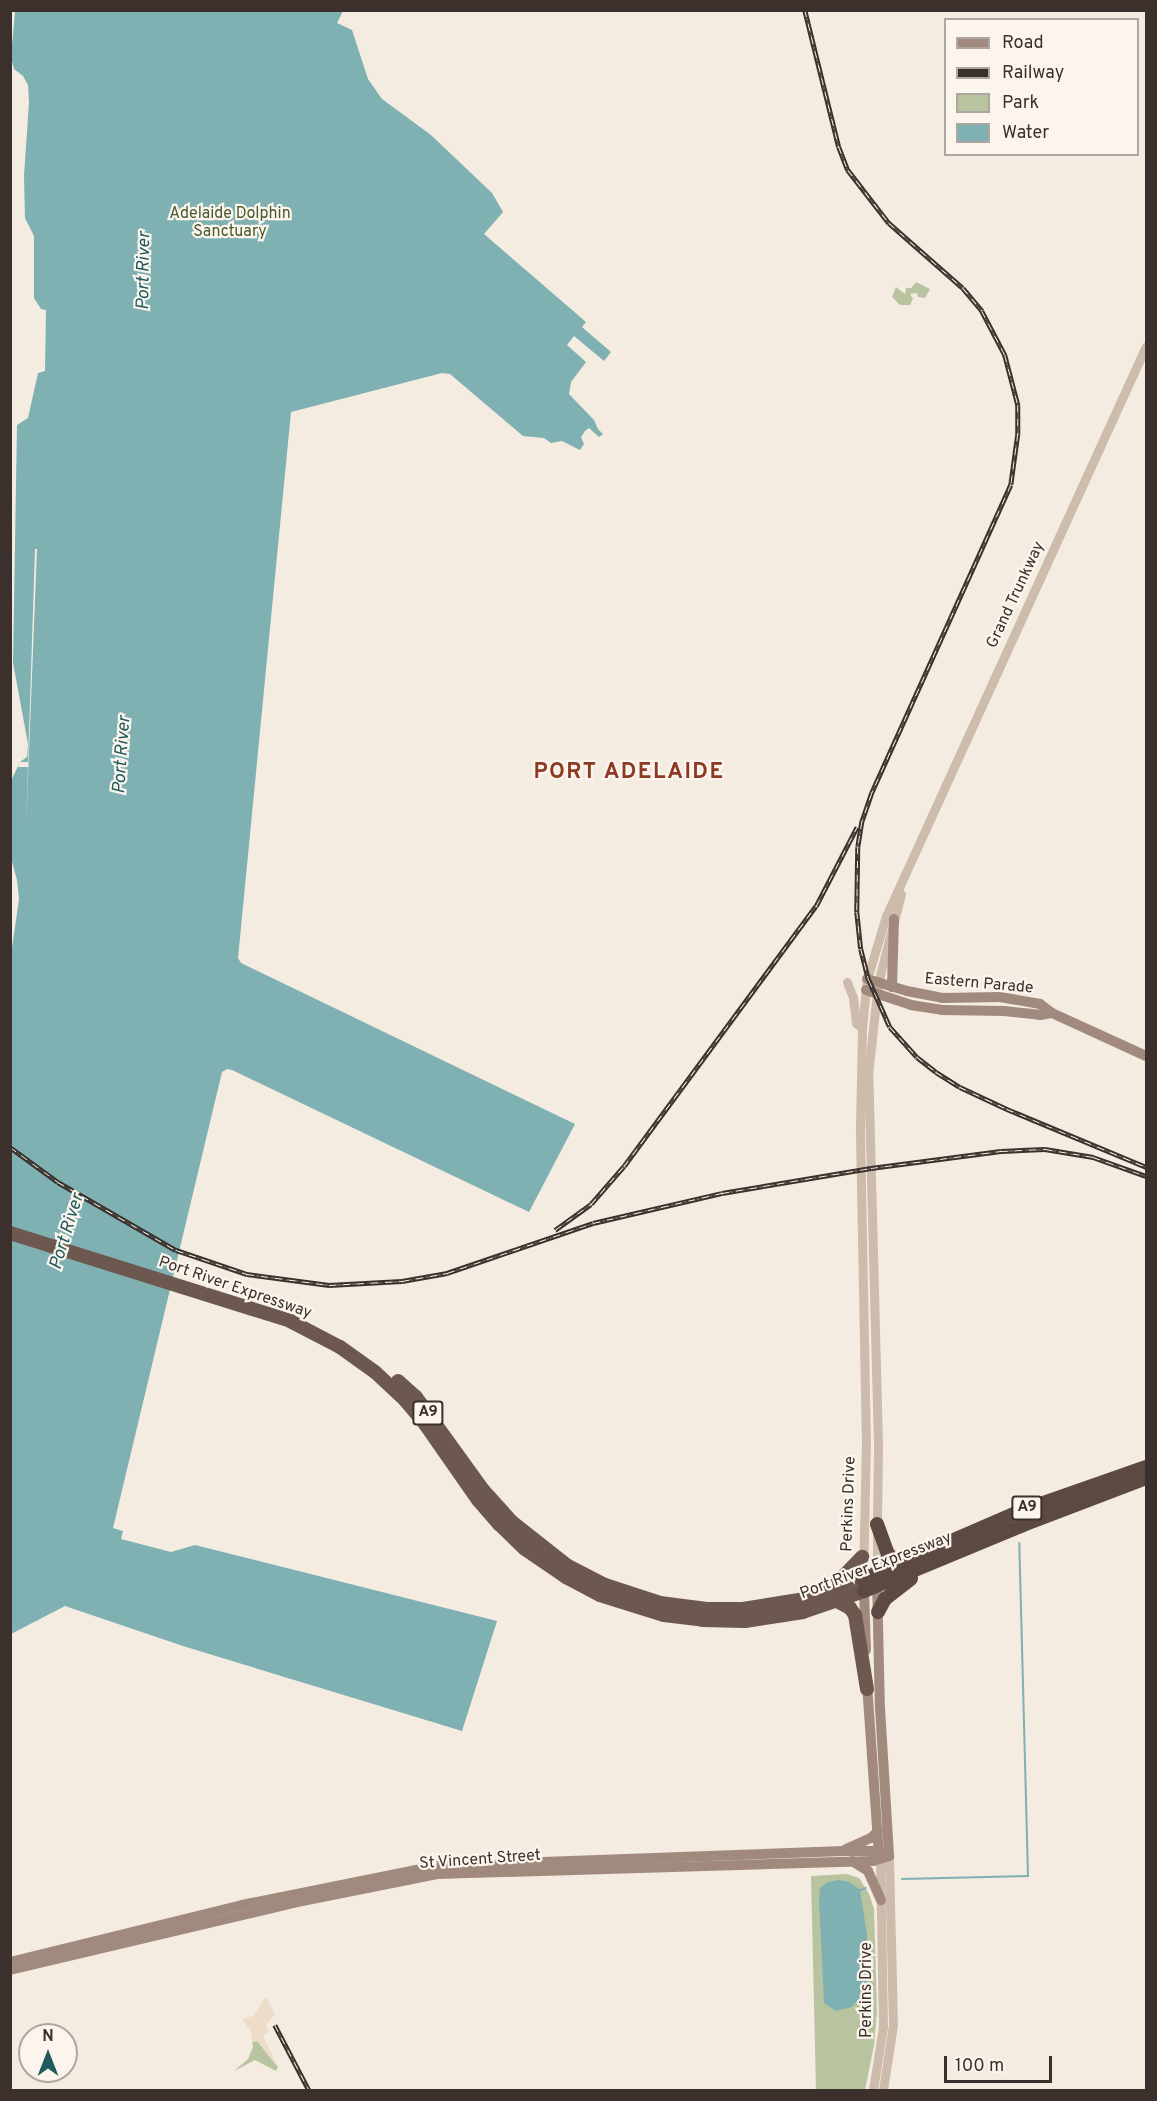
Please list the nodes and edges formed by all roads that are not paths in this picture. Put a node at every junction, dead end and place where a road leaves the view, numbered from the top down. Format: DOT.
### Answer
graph roads {
  1 [pos="1146,346"];
  2 [pos="913,858"];
  3 [pos="894,919"];
  4 [pos="847,982"];
  5 [pos="872,987"];
  6 [pos="892,987"];
  7 [pos="1052,1013"];
  8 [pos="862,1028"];
  9 [pos="1146,1056"];
  10 [pos="10,1225"];
  11 [pos="10,1233"];
  12 [pos="252,1305"];
  13 [pos="1146,1467"];
  14 [pos="1146,1480"];
  15 [pos="877,1523"];
  16 [pos="962,1551"];
  17 [pos="862,1557"];
  18 [pos="912,1558"];
  19 [pos="877,1580"];
  20 [pos="863,1585"];
  21 [pos="834,1596"];
  22 [pos="878,1612"];
  23 [pos="867,1689"];
  24 [pos="878,1831"];
  25 [pos="846,1856"];
  26 [pos="882,1856"];
  27 [pos="881,1900"];
  28 [pos="10,1962"];
  29 [pos="10,1970"];
  30 [pos="873,2091"];
  31 [pos="883,2091"];
  1 -- 2 [label="street, Grand Trunkway"];
  2 -- 3 [label="street, Grand Trunkway"];
  2 -- 5 [label="street, Grand Trunkway"];
  3 -- 5 [label="street, Grand Trunkway"];
  3 -- 6 [label="main road"];
  4 -- 8 [label="street"];
  5 -- 6 [label="main road, Eastern Parade"];
  5 -- 7 [label="main road, Eastern Parade"];
  5 -- 8 [label="street, Perkins Drive"];
  5 -- 15 [label="street, Perkins Drive"];
  6 -- 7 [label="main road, Eastern Parade"];
  7 -- 9 [label="main road, Eastern Parade"];
  8 -- 17 [label="street, Perkins Drive"];
  10 -- 12 [label="highway, Port River Expressway / A9"];
  11 -- 12 [label="highway, Port River Expressway / A9"];
  12 -- 21 [label="highway, Port River Expressway / A9"];
  13 -- 18 [label="highway, Port River Expressway / A9"];
  14 -- 16 [label="highway, Port River Expressway / A9"];
  15 -- 18 [label="highway"];
  15 -- 19 [label="street, Perkins Drive"];
  16 -- 19 [label="highway, Port River Expressway / A9"];
  16 -- 22 [label="highway"];
  17 -- 20 [label="street, Perkins Drive"];
  17 -- 21 [label="highway"];
  18 -- 19 [label="highway, Port River Expressway / A9"];
  19 -- 20 [label="highway, Port River Expressway / A9"];
  19 -- 22 [label="main road, Perkins Drive"];
  20 -- 21 [label="highway, Port River Expressway / A9"];
  20 -- 23 [label="main road, Perkins Drive"];
  21 -- 23 [label="highway"];
  22 -- 26 [label="main road, Perkins Drive"];
  23 -- 24 [label="main road, Perkins Drive"];
  24 -- 25 [label="main road"];
  24 -- 26 [label="main road, Perkins Drive"];
  25 -- 26 [label="main road, St Vincent Street"];
  25 -- 27 [label="main road"];
  25 -- 28 [label="main road, St Vincent Street"];
  25 -- 29 [label="main road, St Vincent Street"];
  26 -- 27 [label="street, Perkins Drive"];
  26 -- 31 [label="street, Perkins Drive"];
  27 -- 30 [label="street, Perkins Drive"];
}
